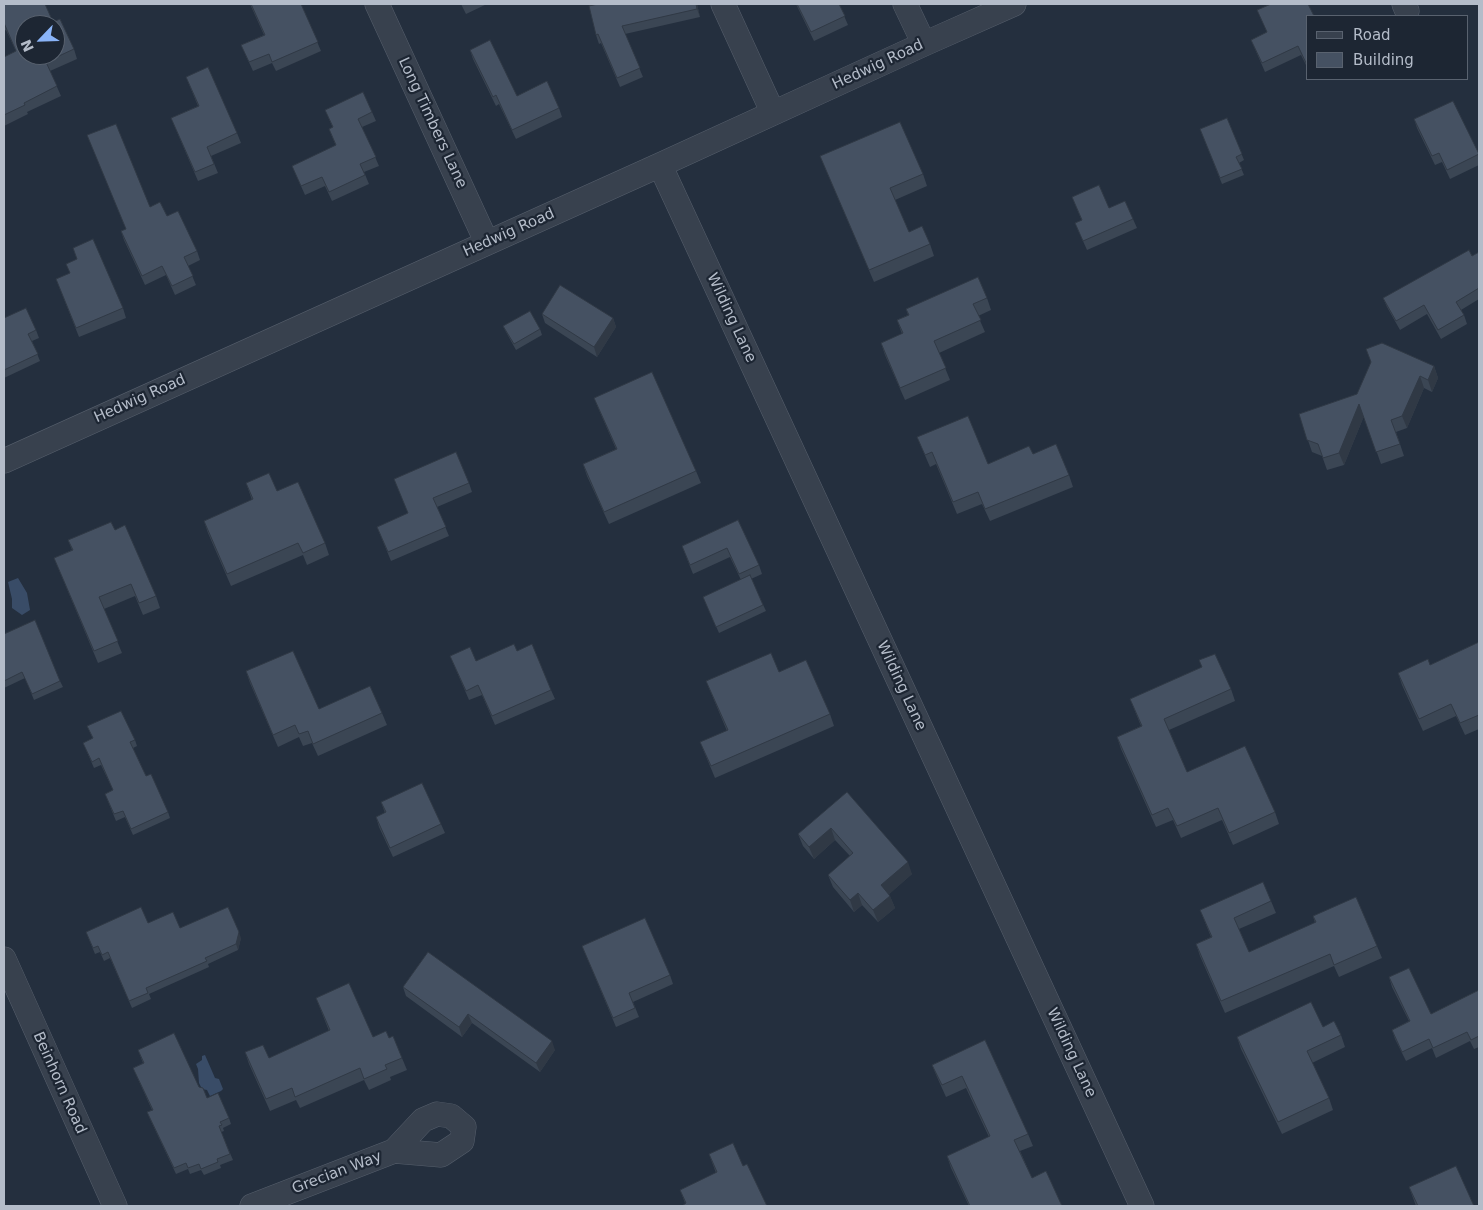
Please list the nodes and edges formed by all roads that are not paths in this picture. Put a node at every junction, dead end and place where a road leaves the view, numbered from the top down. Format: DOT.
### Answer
graph roads {
  1 [pos="377,4"];
  2 [pos="723,4"];
  3 [pos="906,4"];
  4 [pos="1014,4"];
  5 [pos="924,44"];
  6 [pos="773,113"];
  7 [pos="660,166"];
  8 [pos="487,242"];
  9 [pos="4,460"];
  10 [pos="4,959"];
  11 [pos="394,1151"];
  12 [pos="115,1206"];
  13 [pos="252,1206"];
  14 [pos="1142,1206"];
  1 -- 8 [label="street, Long Timbers Lane"];
  2 -- 6 [label="street"];
  3 -- 5 [label="street"];
  4 -- 5 [label="street, Hedwig Road"];
  5 -- 6 [label="street, Hedwig Road"];
  6 -- 7 [label="street, Hedwig Road"];
  7 -- 8 [label="street, Hedwig Road"];
  7 -- 14 [label="street, Wilding Lane"];
  8 -- 9 [label="street, Hedwig Road"];
  10 -- 12 [label="street, Beinhorn Road"];
  11 -- 13 [label="street, Grecian Way"];
}
